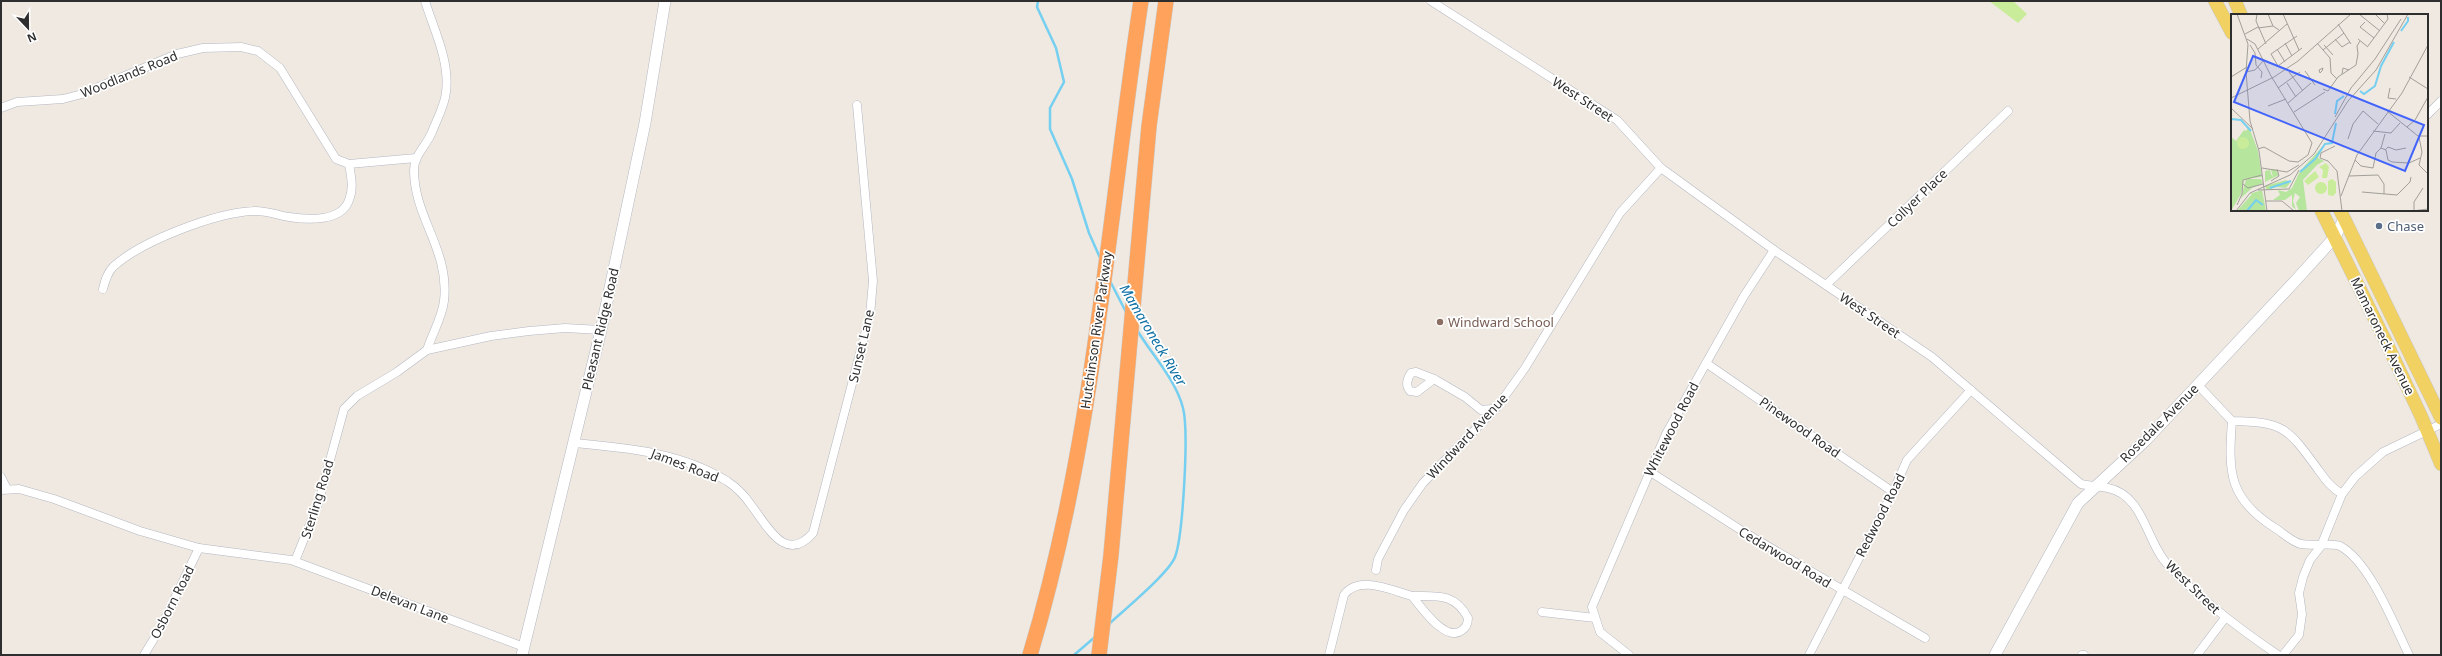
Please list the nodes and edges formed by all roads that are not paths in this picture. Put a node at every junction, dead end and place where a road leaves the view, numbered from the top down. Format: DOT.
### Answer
graph roads {
  1 [pos="425,1"];
  2 [pos="665,1"];
  3 [pos="1141,1"];
  4 [pos="1166,1"];
  5 [pos="1431,1"];
  6 [pos="2215,1"];
  7 [pos="2234,1"];
  8 [pos="2240,14"];
  9 [pos="2231,31"];
  10 [pos="2441,101"];
  11 [pos="857,105"];
  12 [pos="1,108"];
  13 [pos="2008,111"];
  14 [pos="2428,114"];
  15 [pos="416,158"];
  16 [pos="349,164"];
  17 [pos="1661,168"];
  18 [pos="2322,211"];
  19 [pos="2345,213"];
  20 [pos="2335,237"];
  21 [pos="1774,250"];
  22 [pos="1826,285"];
  23 [pos="103,289"];
  24 [pos="601,330"];
  25 [pos="2404,338"];
  26 [pos="2388,346"];
  27 [pos="427,350"];
  28 [pos="1706,363"];
  29 [pos="1434,379"];
  30 [pos="2198,385"];
  31 [pos="1971,390"];
  32 [pos="1492,409"];
  33 [pos="2441,418"];
  34 [pos="2232,421"];
  35 [pos="2441,424"];
  36 [pos="2427,430"];
  37 [pos="574,443"];
  38 [pos="2441,464"];
  39 [pos="1649,470"];
  40 [pos="1,477"];
  41 [pos="2094,487"];
  42 [pos="4,490"];
  43 [pos="1893,492"];
  44 [pos="2342,494"];
  45 [pos="819,513"];
  46 [pos="2321,546"];
  47 [pos="199,548"];
  48 [pos="295,561"];
  49 [pos="1376,570"];
  50 [pos="1842,591"];
  51 [pos="1412,596"];
  52 [pos="1542,612"];
  53 [pos="1594,618"];
  54 [pos="2225,618"];
  55 [pos="1925,638"];
  56 [pos="523,651"];
  57 [pos="144,655"];
  58 [pos="1030,655"];
  59 [pos="1099,655"];
  60 [pos="1329,655"];
  61 [pos="1629,655"];
  62 [pos="1809,655"];
  63 [pos="1995,655"];
  64 [pos="2198,655"];
  65 [pos="2278,655"];
  66 [pos="2283,655"];
  67 [pos="2409,655"];
  1 -- 15 [label="street"];
  2 -- 24 [label="street, Pleasant Ridge Road"];
  3 -- 58 [label="highway, Hutchinson River Parkway"];
  4 -- 59 [label="highway"];
  5 -- 17 [label="street, West Street"];
  6 -- 9 [label="main road"];
  7 -- 8 [label="main road"];
  10 -- 14 [label="street"];
  11 -- 45 [label="street, Sunset Lane"];
  12 -- 16 [label="street, Woodlands Road"];
  13 -- 22 [label="street, Collyer Place"];
  15 -- 16 [label="street"];
  15 -- 27 [label="street"];
  16 -- 23 [label="street"];
  17 -- 21 [label="street, West Street"];
  17 -- 32 [label="street, Windward Avenue"];
  18 -- 20 [label="main road, Mamaroneck Avenue"];
  19 -- 20 [label="street, Rosedale Avenue"];
  19 -- 25 [label="main road, Mamaroneck Avenue"];
  20 -- 26 [label="main road, Mamaroneck Avenue"];
  20 -- 30 [label="street, Rosedale Avenue"];
  21 -- 22 [label="street, West Street"];
  21 -- 28 [label="street, Whitewood Road"];
  22 -- 31 [label="street, West Street"];
  24 -- 27 [label="street, Sterling Road"];
  24 -- 37 [label="street, Pleasant Ridge Road"];
  25 -- 26 [label="street"];
  25 -- 33 [label="main road, Mamaroneck Avenue"];
  26 -- 36 [label="main road, Mamaroneck Avenue"];
  27 -- 48 [label="street, Sterling Road"];
  28 -- 39 [label="street, Whitewood Road"];
  28 -- 43 [label="street, Pinewood Road"];
  29 -- 32 [label="street"];
  30 -- 34 [label="street"];
  30 -- 41 [label="street, Rosedale Avenue"];
  31 -- 41 [label="street, West Street"];
  31 -- 43 [label="street, Redwood Road"];
  32 -- 49 [label="street, Windward Avenue"];
  34 -- 44 [label="street"];
  34 -- 46 [label="street"];
  35 -- 36 [label="street"];
  36 -- 38 [label="main road, Mamaroneck Avenue"];
  36 -- 44 [label="street"];
  37 -- 45 [label="street, James Road"];
  37 -- 56 [label="street, Pleasant Ridge Road"];
  39 -- 50 [label="street, Cedarwood Road"];
  39 -- 53 [label="street, Whitewood Road"];
  40 -- 42 [label="street"];
  41 -- 54 [label="street, West Street"];
  41 -- 63 [label="street, Rosedale Avenue"];
  42 -- 47 [label="street"];
  43 -- 50 [label="street, Redwood Road"];
  44 -- 46 [label="street"];
  46 -- 66 [label="street"];
  46 -- 67 [label="street"];
  47 -- 48 [label="street"];
  47 -- 57 [label="street, Osborn Road"];
  48 -- 56 [label="street, Delevan Lane"];
  50 -- 55 [label="street, Cedarwood Road"];
  50 -- 62 [label="street, Redwood Road"];
  51 -- 51 [label="street"];
  51 -- 60 [label="street"];
  52 -- 53 [label="street"];
  53 -- 61 [label="street"];
  54 -- 64 [label="street"];
  54 -- 65 [label="street, West Street"];
}
